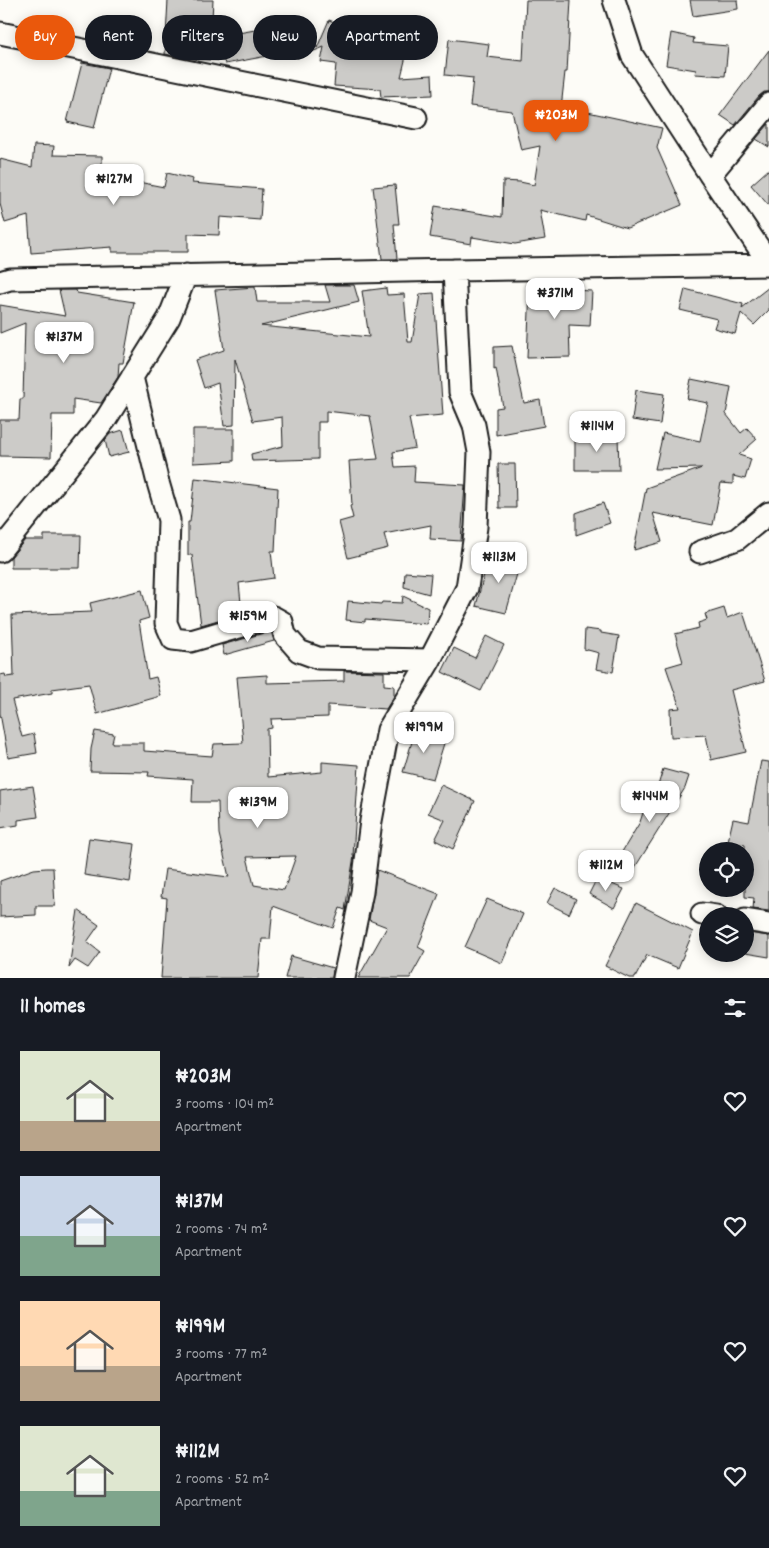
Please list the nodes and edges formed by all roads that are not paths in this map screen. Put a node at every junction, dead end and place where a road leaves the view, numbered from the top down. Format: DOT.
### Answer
graph roads {
  1 [pos="614,0"];
  2 [pos="0,33"];
  3 [pos="769,104"];
  4 [pos="416,118"];
  5 [pos="710,175"];
  6 [pos="769,264"];
  7 [pos="454,270"];
  8 [pos="186,275"];
  9 [pos="0,282"];
  10 [pos="132,377"];
  11 [pos="769,513"];
  12 [pos="0,551"];
  13 [pos="700,552"];
  14 [pos="430,660"];
  15 [pos="754,922"];
  16 [pos="769,924"];
  17 [pos="344,978"];
  1 -- 5 [label="street"];
  2 -- 4 [label="street"];
  3 -- 5 [label="street"];
  5 -- 6 [label="street"];
  6 -- 7 [label="street"];
  7 -- 8 [label="street"];
  7 -- 14 [label="street"];
  8 -- 9 [label="street"];
  8 -- 10 [label="street"];
  10 -- 12 [label="street"];
  10 -- 14 [label="street"];
  11 -- 13 [label="street"];
  14 -- 17 [label="street"];
  15 -- 16 [label="street"];
}
